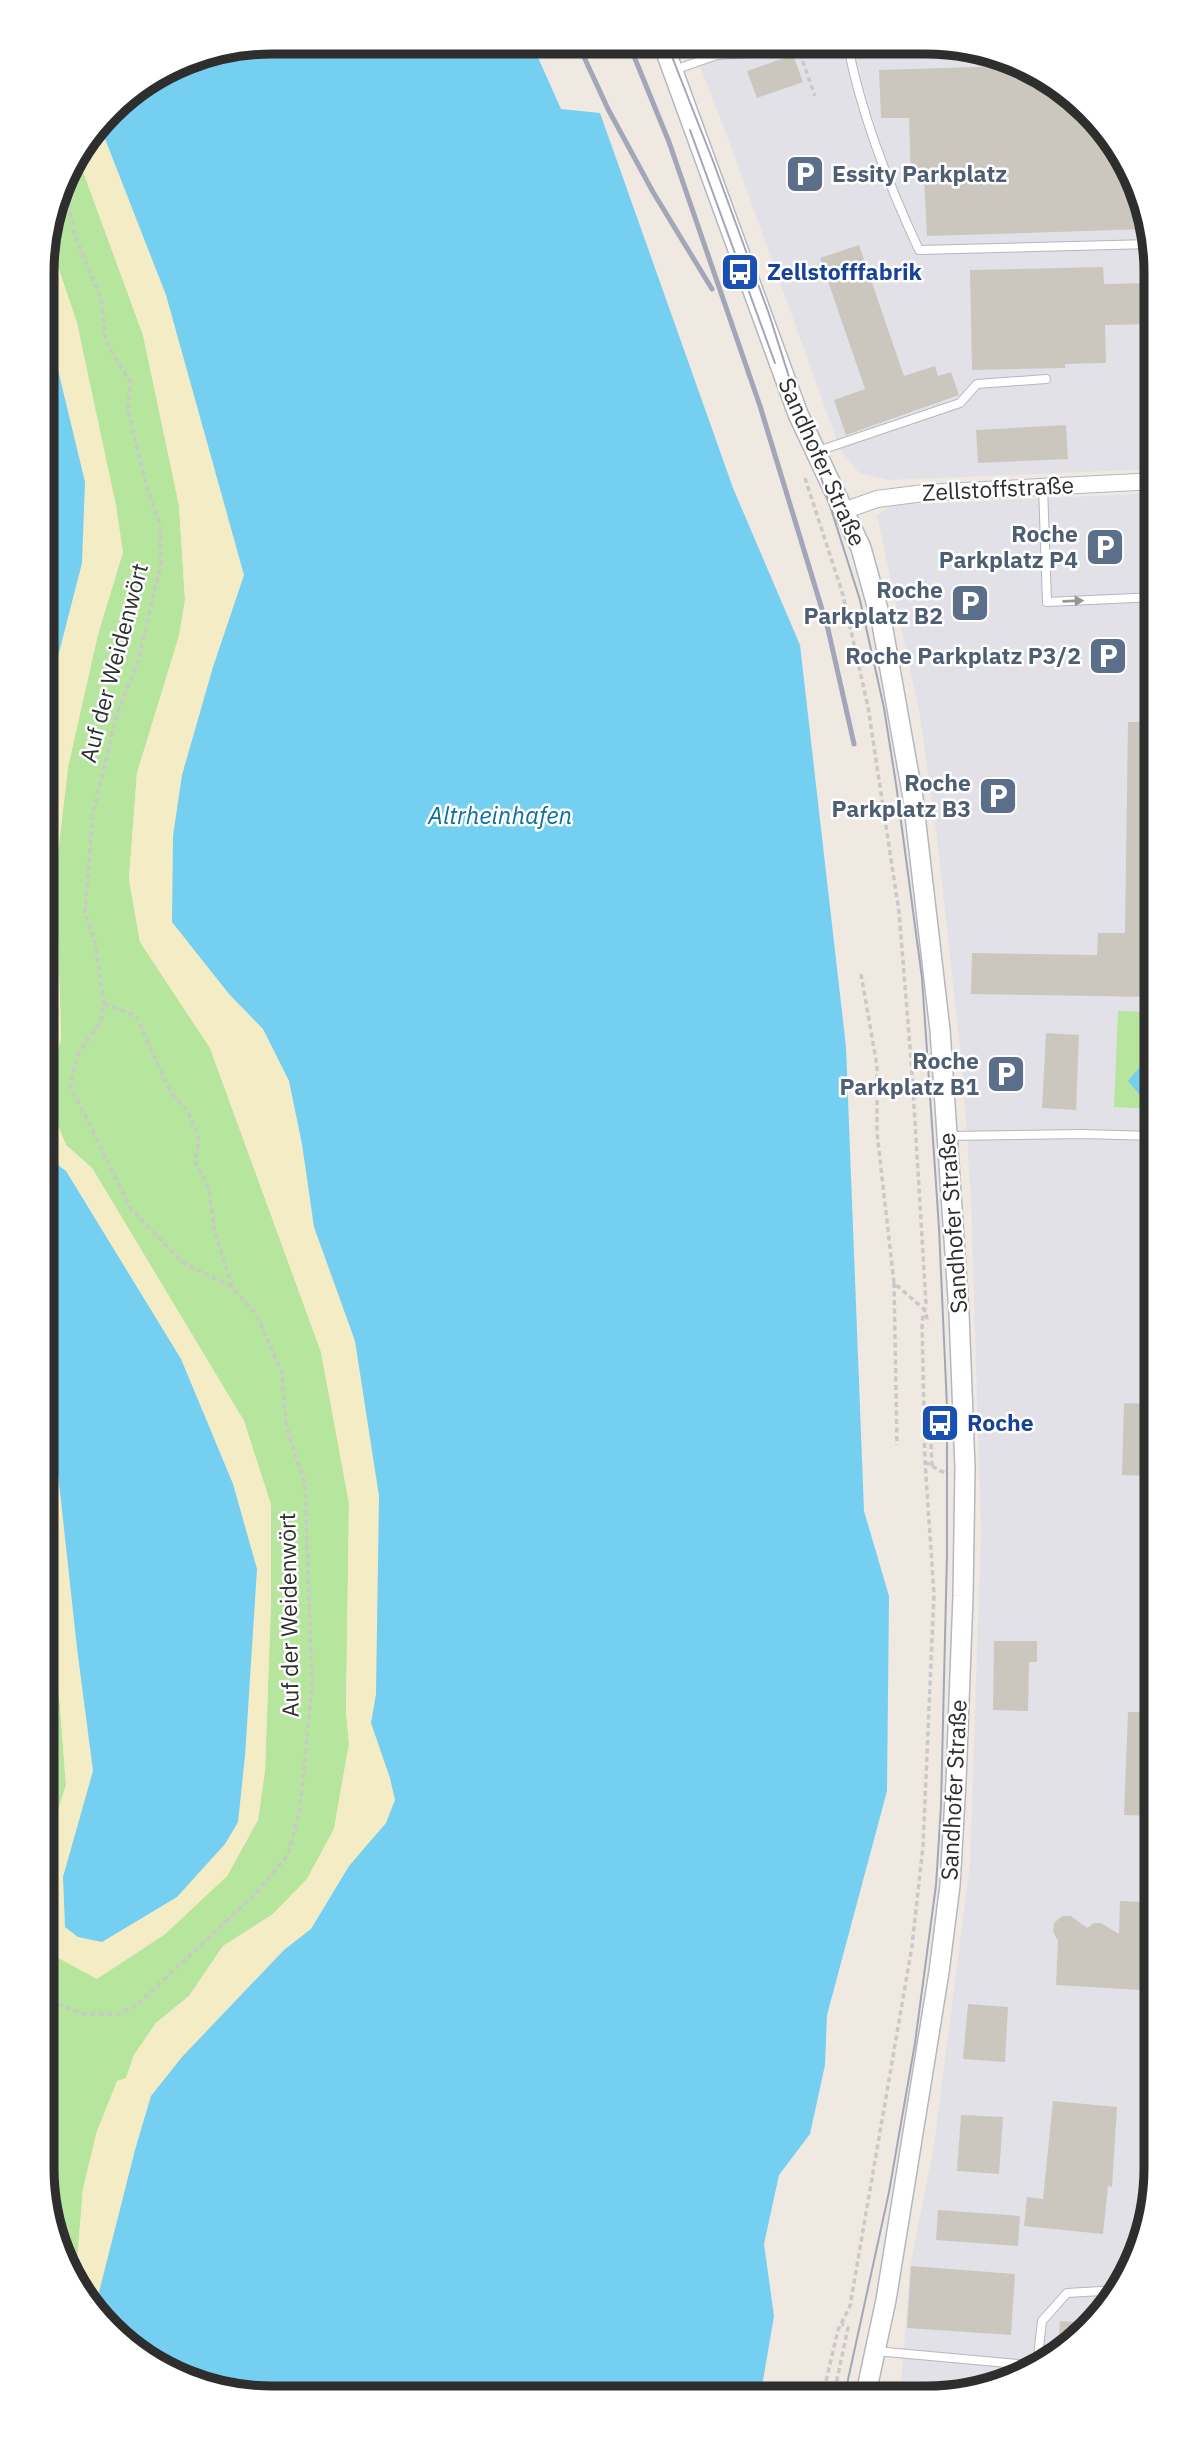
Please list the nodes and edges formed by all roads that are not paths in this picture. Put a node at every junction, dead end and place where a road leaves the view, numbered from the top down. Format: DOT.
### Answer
graph roads {
  1 [pos="667,54"];
  2 [pos="728,54"];
  3 [pos="850,54"];
  4 [pos="674,70"];
  5 [pos="1142,244"];
  6 [pos="1046,379"];
  7 [pos="815,452"];
  8 [pos="1144,482"];
  9 [pos="1043,486"];
  10 [pos="843,511"];
  11 [pos="1144,598"];
  12 [pos="947,1136"];
  13 [pos="1144,1136"];
  14 [pos="1105,2291"];
  15 [pos="875,2351"];
  16 [pos="1039,2353"];
  17 [pos="1019,2364"];
  18 [pos="868,2386"];
  1 -- 4 [label="street, Sandhofer Straße"];
  2 -- 4 [label="lane"];
  3 -- 5 [label="lane"];
  4 -- 7 [label="street, Sandhofer Straße"];
  6 -- 7 [label="lane"];
  7 -- 10 [label="street, Sandhofer Straße"];
  8 -- 9 [label="street, Zellstoffstraße"];
  9 -- 10 [label="street, Zellstoffstraße"];
  9 -- 11 [label="lane, one-way"];
  10 -- 12 [label="street, Sandhofer Straße"];
  12 -- 13 [label="lane"];
  12 -- 15 [label="street, Sandhofer Straße"];
  14 -- 16 [label="lane"];
  15 -- 17 [label="lane"];
  15 -- 18 [label="street, Sandhofer Straße"];
}
